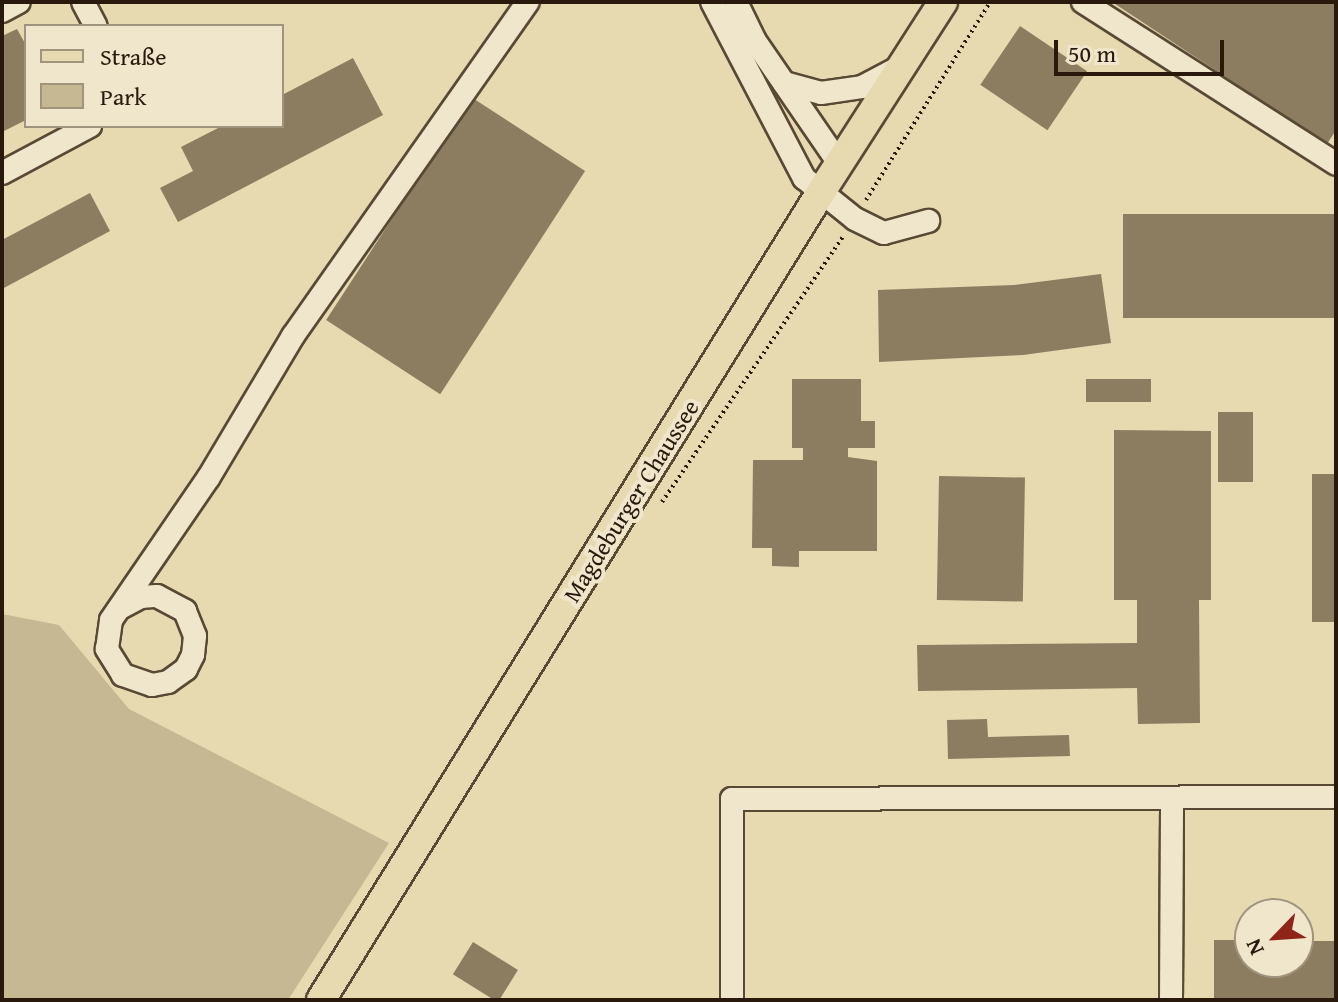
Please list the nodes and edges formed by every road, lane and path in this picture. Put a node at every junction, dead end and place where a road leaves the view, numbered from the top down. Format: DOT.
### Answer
graph roads {
  1 [pos="19,2"];
  2 [pos="83,2"];
  3 [pos="528,2"];
  4 [pos="712,2"];
  5 [pos="736,2"];
  6 [pos="943,2"];
  7 [pos="990,2"];
  8 [pos="1083,2"];
  9 [pos="2,11"];
  10 [pos="95,24"];
  11 [pos="902,66"];
  12 [pos="784,83"];
  13 [pos="86,128"];
  14 [pos="839,163"];
  15 [pos="1336,164"];
  16 [pos="2,173"];
  17 [pos="821,192"];
  18 [pos="855,219"];
  19 [pos="928,221"];
  20 [pos="661,502"];
  21 [pos="120,608"];
  22 [pos="1336,797"];
  23 [pos="1172,798"];
  24 [pos="321,1000"];
  25 [pos="732,1000"];
  26 [pos="1171,1000"];
  1 -- 9 [label="street"];
  2 -- 10 [label="street"];
  3 -- 21 [label="street"];
  4 -- 17 [label="street"];
  5 -- 12 [label="street"];
  6 -- 11 [label="main road, Magdeburger Chaussee"];
  7 -- 18 [label="path"];
  8 -- 15 [label="street"];
  11 -- 12 [label="street"];
  11 -- 14 [label="main road, Magdeburger Chaussee"];
  12 -- 14 [label="street"];
  13 -- 16 [label="street"];
  14 -- 17 [label="main road, Magdeburger Chaussee"];
  17 -- 18 [label="street"];
  17 -- 24 [label="main road, Magdeburger Chaussee"];
  18 -- 19 [label="street"];
  18 -- 20 [label="path"];
  21 -- 21 [label="street"];
  22 -- 23 [label="street"];
  23 -- 25 [label="street"];
  23 -- 26 [label="street"];
}
